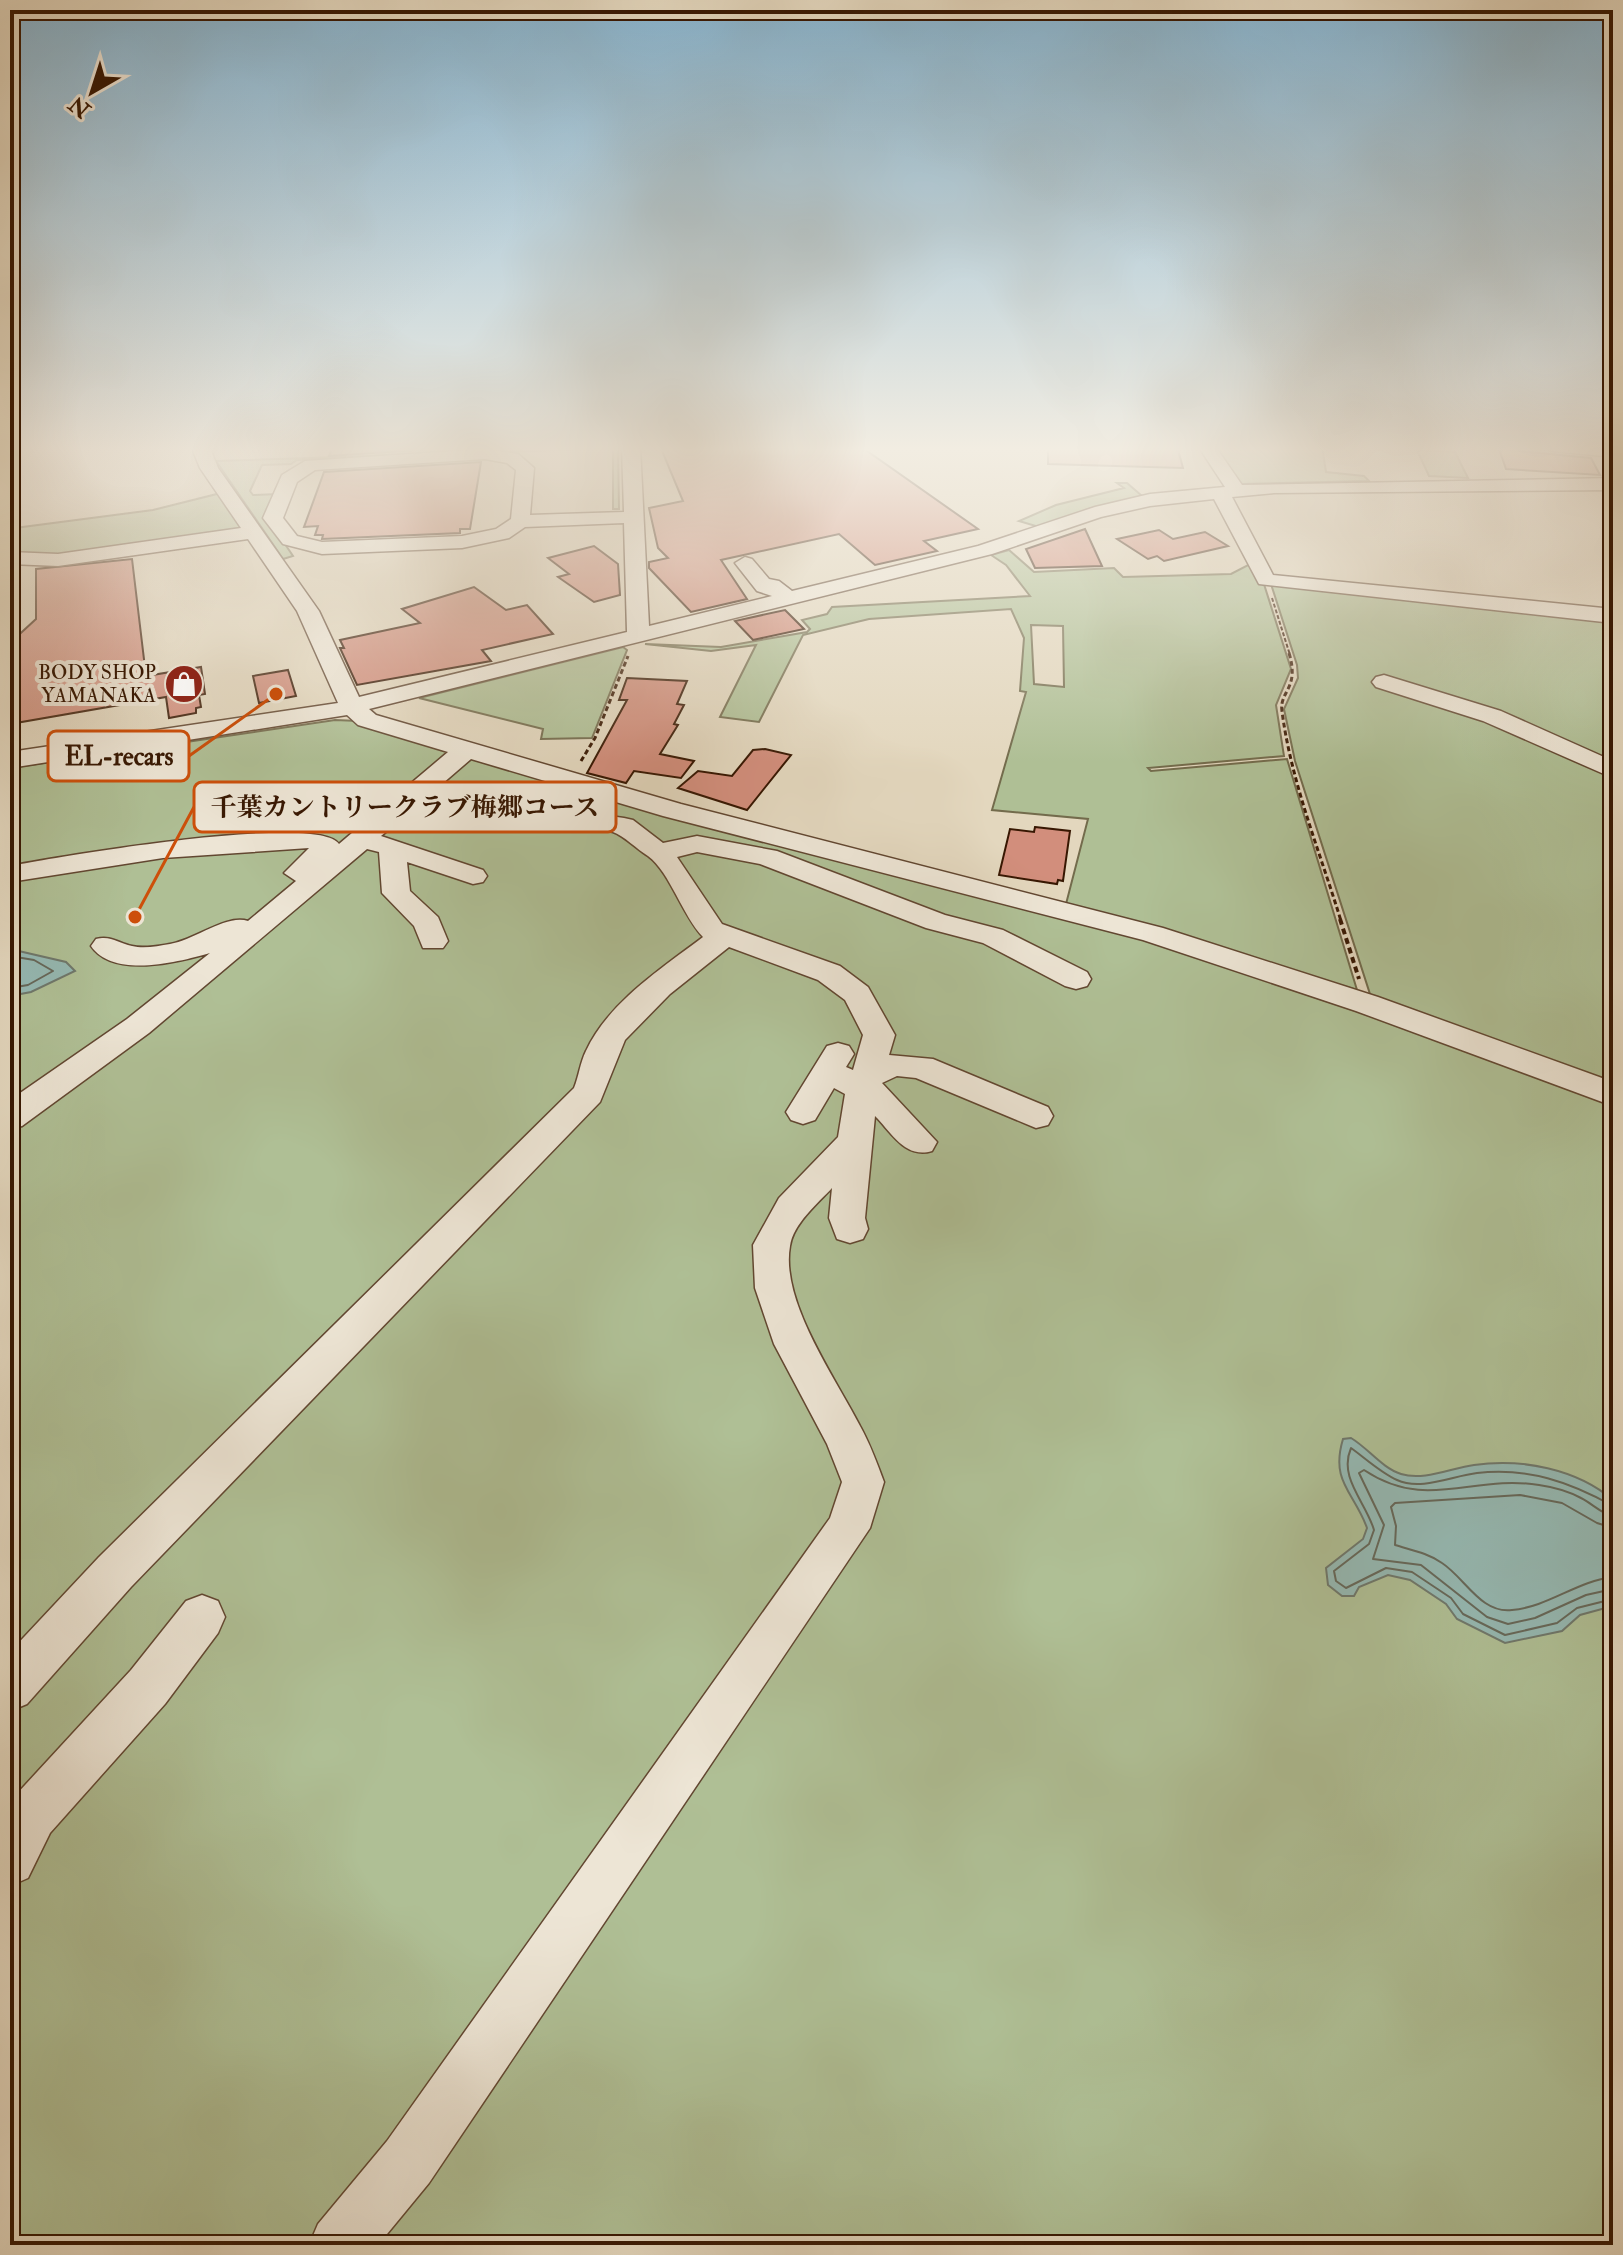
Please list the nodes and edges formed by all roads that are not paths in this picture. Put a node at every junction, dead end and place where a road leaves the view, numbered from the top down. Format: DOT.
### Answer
graph roads {
  1 [pos="120,551"];
  2 [pos="268,551"];
  3 [pos="339,551"];
  4 [pos="635,551"];
  5 [pos="975,551"];
  6 [pos="1254,551"];
  7 [pos="10,558"];
  8 [pos="745,563"];
  9 [pos="279,567"];
  10 [pos="787,598"];
  11 [pos="1613,616"];
  12 [pos="638,635"];
  13 [pos="1384,682"];
  14 [pos="352,707"];
  15 [pos="467,749"];
  16 [pos="10,760"];
  17 [pos="1613,770"];
  18 [pos="342,802"];
  19 [pos="285,806"];
  20 [pos="390,817"];
  21 [pos="361,839"];
  22 [pos="325,847"];
  23 [pos="660,852"];
  24 [pos="10,874"];
  25 [pos="473,876"];
  26 [pos="314,879"];
  27 [pos="725,935"];
  28 [pos="433,941"];
  29 [pos="106,946"];
  30 [pos="1076,979"];
  31 [pos="849,1073"];
  32 [pos="1613,1094"];
  33 [pos="803,1112"];
  34 [pos="1036,1116"];
  35 [pos="10,1117"];
  36 [pos="855,1141"];
  37 [pos="920,1142"];
  38 [pos="850,1229"];
  39 [pos="202,1617"];
  40 [pos="10,1687"];
  41 [pos="10,1860"];
  42 [pos="339,2245"];
  1 -- 7 [label="street"];
  2 -- 9 [label="street"];
  3 -- 9 [label="street"];
  4 -- 12 [label="street"];
  5 -- 10 [label="street"];
  6 -- 11 [label="street"];
  8 -- 10 [label="street"];
  9 -- 14 [label="street"];
  10 -- 12 [label="street"];
  12 -- 14 [label="street"];
  13 -- 17 [label="street"];
  14 -- 15 [label="street"];
  14 -- 16 [label="street"];
  15 -- 20 [label="street"];
  15 -- 32 [label="street"];
  18 -- 19 [label="street"];
  18 -- 20 [label="street"];
  18 -- 22 [label="street"];
  20 -- 21 [label="street"];
  20 -- 21 [label="street"];
  20 -- 23 [label="street"];
  20 -- 25 [label="street"];
  20 -- 28 [label="street"];
  21 -- 26 [label="street"];
  22 -- 24 [label="street"];
  22 -- 26 [label="street"];
  22 -- 29 [label="street"];
  23 -- 27 [label="street"];
  23 -- 30 [label="street"];
  26 -- 35 [label="street"];
  27 -- 31 [label="street"];
  27 -- 40 [label="street"];
  31 -- 33 [label="street"];
  31 -- 34 [label="street"];
  31 -- 36 [label="street"];
  31 -- 37 [label="street"];
  36 -- 38 [label="street"];
  36 -- 42 [label="street"];
  39 -- 41 [label="street"];
}
